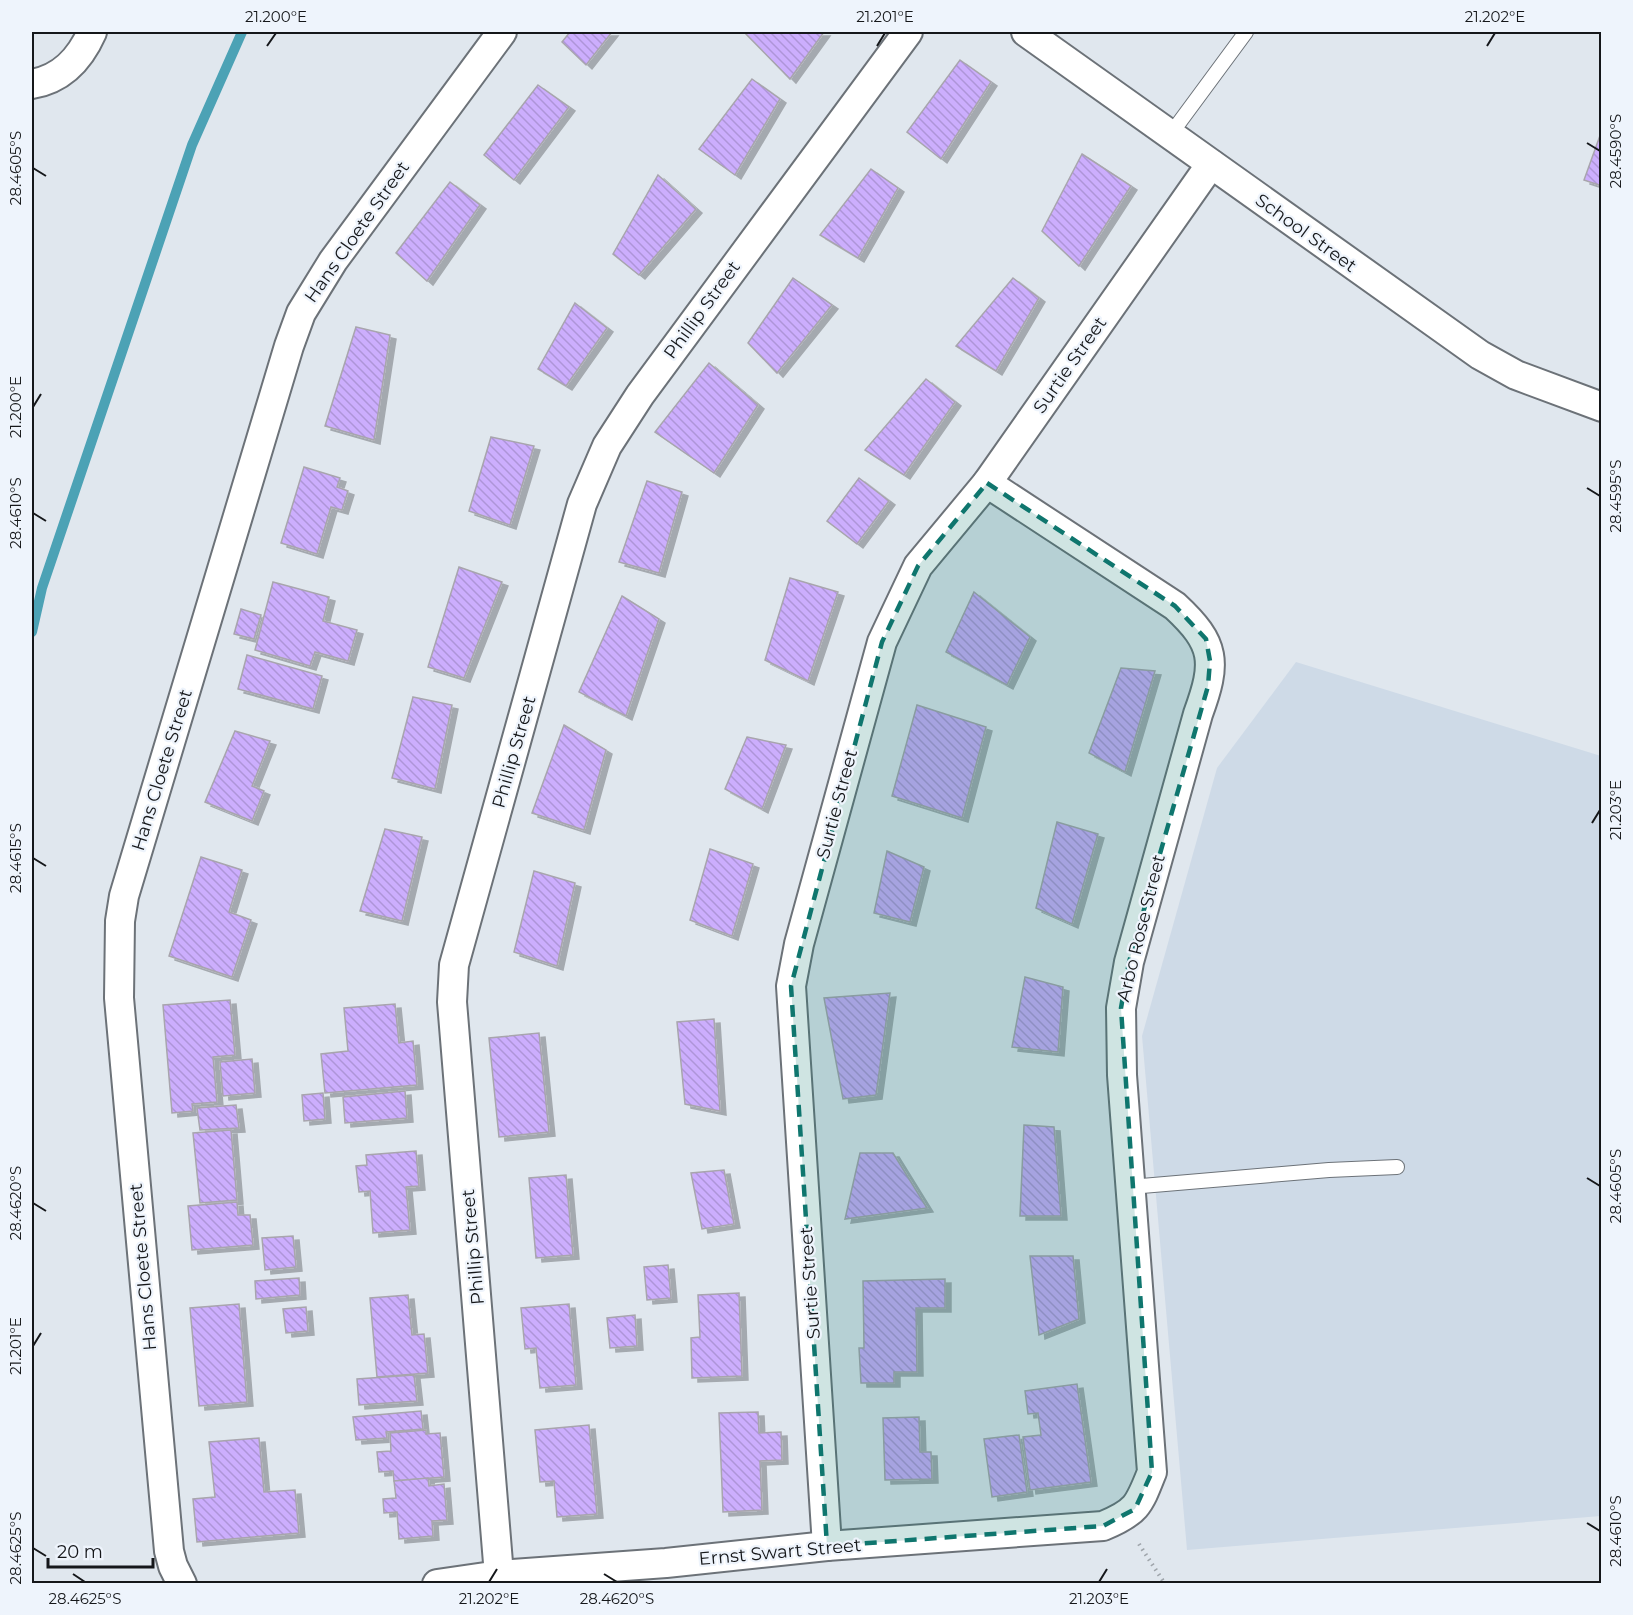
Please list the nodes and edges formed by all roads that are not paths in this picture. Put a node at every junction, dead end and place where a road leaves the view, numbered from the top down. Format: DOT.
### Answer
graph roads {
  1 [pos="92,32"];
  2 [pos="502,32"];
  3 [pos="908,32"];
  4 [pos="1026,32"];
  5 [pos="1246,32"];
  6 [pos="32,84"];
  7 [pos="1170,135"];
  8 [pos="1211,164"];
  9 [pos="1602,407"];
  10 [pos="987,483"];
  11 [pos="1397,1167"];
  12 [pos="1130,1187"];
  13 [pos="1122,1518"];
  14 [pos="827,1546"];
  15 [pos="499,1575"];
  16 [pos="182,1584"];
  17 [pos="437,1584"];
  1 -- 6 [label="street"];
  2 -- 16 [label="street, Hans Cloete Street"];
  3 -- 15 [label="street, Phillip Street"];
  4 -- 7 [label="street, School Street"];
  5 -- 7 [label="lane"];
  7 -- 8 [label="street, School Street"];
  8 -- 9 [label="street, School Street"];
  8 -- 10 [label="street, Surtie Street"];
  10 -- 12 [label="street, Arbo Rose Street"];
  10 -- 14 [label="street, Surtie Street"];
  11 -- 12 [label="lane"];
  12 -- 13 [label="street, Arbo Rose Street"];
  13 -- 14 [label="street, Ernst Swart Street"];
  14 -- 15 [label="street, Ernst Swart Street"];
  15 -- 17 [label="street, Ernst Swart Street"];
}
